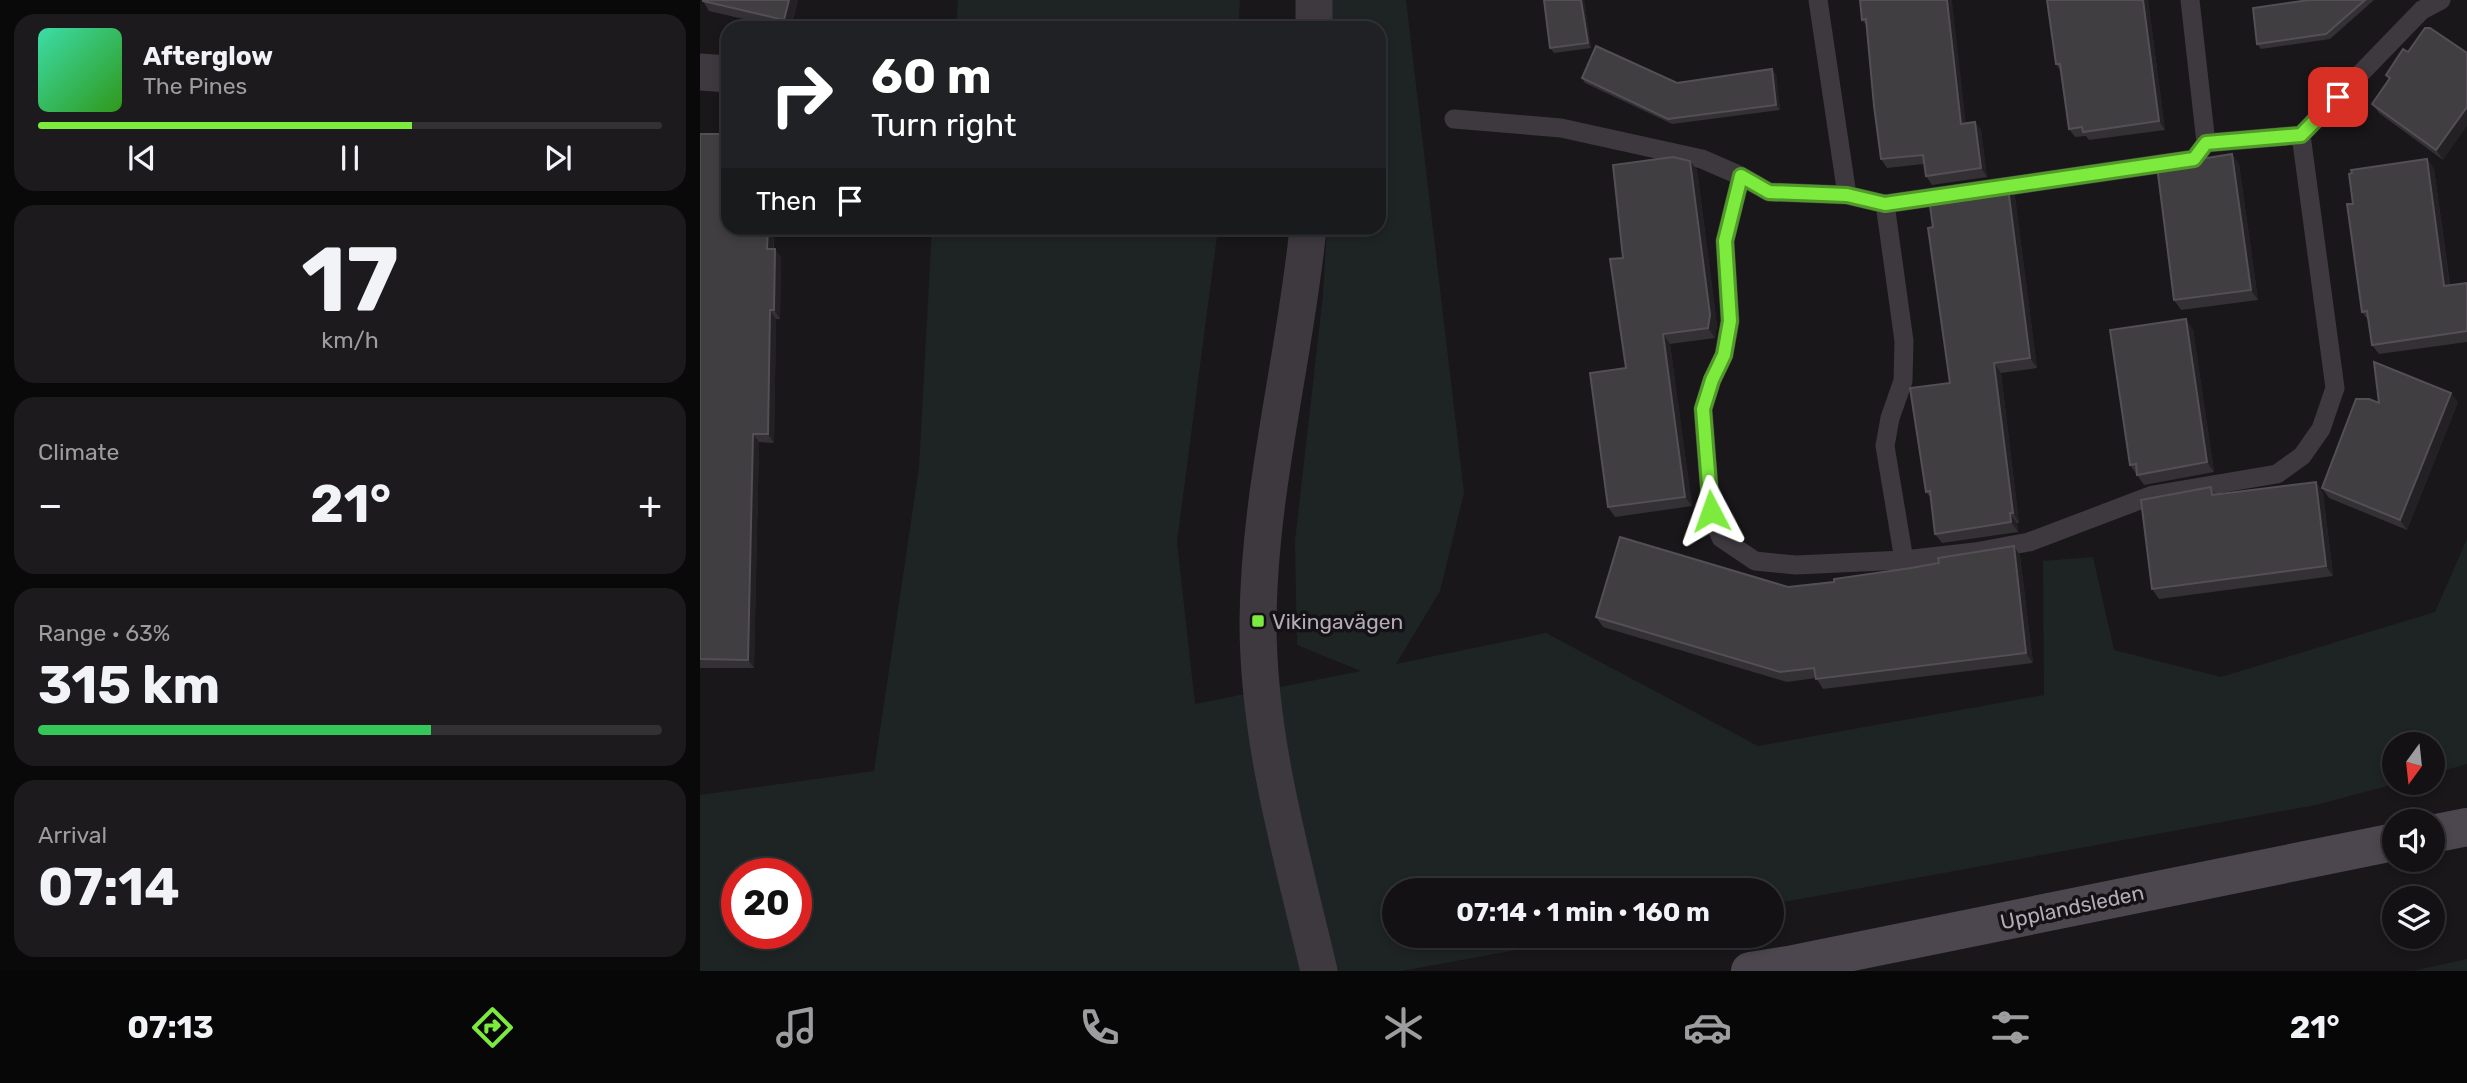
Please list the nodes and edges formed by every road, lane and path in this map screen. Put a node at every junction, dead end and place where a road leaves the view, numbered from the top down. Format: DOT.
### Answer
graph roads {
  1 [pos="1314,0"];
  2 [pos="1818,0"];
  3 [pos="2190,0"];
  4 [pos="2441,0"];
  5 [pos="1314,21"];
  6 [pos="700,72"];
  7 [pos="721,74"];
  8 [pos="1454,118"];
  9 [pos="2301,135"];
  10 [pos="2206,143"];
  11 [pos="1741,176"];
  12 [pos="1847,195"];
  13 [pos="1885,204"];
  14 [pos="1307,235"];
  15 [pos="1904,561"];
  16 [pos="2467,827"];
  17 [pos="2445,831"];
  18 [pos="2382,844"];
  19 [pos="1319,971"];
  20 [pos="1750,971"];
  1 -- 5 [label="street"];
  2 -- 12 [label="lane"];
  3 -- 10 [label="lane"];
  4 -- 9 [label="lane"];
  6 -- 7 [label="street"];
  8 -- 11 [label="lane"];
  9 -- 10 [label="lane"];
  9 -- 15 [label="lane"];
  10 -- 13 [label="lane"];
  11 -- 12 [label="lane"];
  11 -- 15 [label="lane"];
  12 -- 13 [label="lane"];
  13 -- 15 [label="lane"];
  14 -- 19 [label="street"];
  16 -- 17 [label="street"];
  18 -- 20 [label="street, Upplandsleden"];
}
